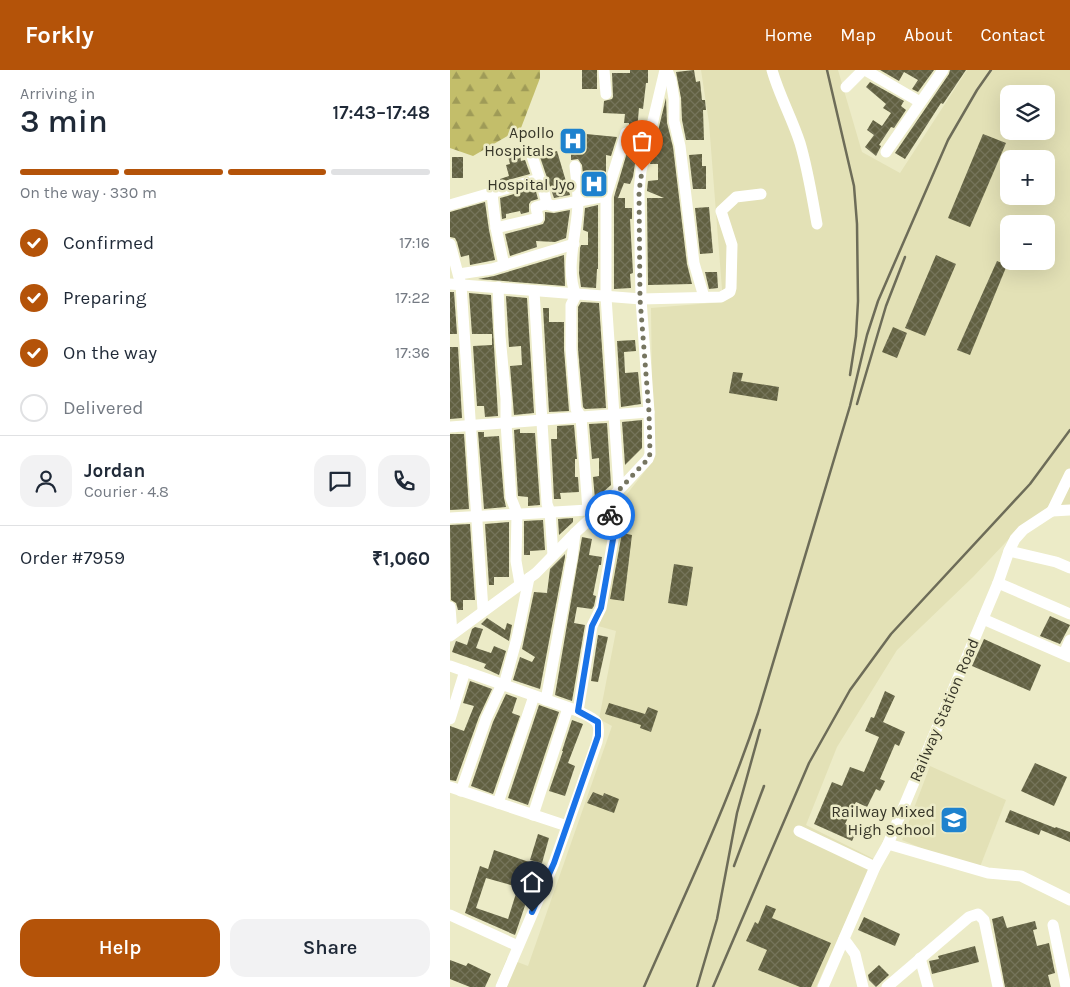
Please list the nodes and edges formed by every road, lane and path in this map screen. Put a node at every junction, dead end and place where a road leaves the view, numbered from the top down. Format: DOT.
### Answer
graph roads {
  1 [pos="604,70"];
  2 [pos="666,70"];
  3 [pos="772,70"];
  4 [pos="864,70"];
  5 [pos="943,70"];
  6 [pos="846,87"];
  7 [pos="606,94"];
  8 [pos="920,102"];
  9 [pos="626,133"];
  10 [pos="886,152"];
  11 [pos="532,156"];
  12 [pos="575,166"];
  13 [pos="539,179"];
  14 [pos="492,194"];
  15 [pos="761,194"];
  16 [pos="606,196"];
  17 [pos="578,201"];
  18 [pos="547,204"];
  19 [pos="450,205"];
  20 [pos="817,224"];
  21 [pos="496,228"];
  22 [pos="450,244"];
  23 [pos="574,244"];
  24 [pos="452,260"];
  25 [pos="504,265"];
  26 [pos="457,281"];
  27 [pos="498,287"];
  28 [pos="534,291"];
  29 [pos="576,295"];
  30 [pos="606,297"];
  31 [pos="704,297"];
  32 [pos="640,299"];
  33 [pos="649,412"];
  34 [pos="614,414"];
  35 [pos="581,417"];
  36 [pos="542,420"];
  37 [pos="506,423"];
  38 [pos="471,426"];
  39 [pos="450,427"];
  40 [pos="1070,474"];
  41 [pos="619,488"];
  42 [pos="603,507"];
  43 [pos="588,510"];
  44 [pos="1070,510"];
  45 [pos="1052,511"];
  46 [pos="550,512"];
  47 [pos="517,513"];
  48 [pos="477,516"];
  49 [pos="450,518"];
  50 [pos="574,533"];
  51 [pos="1008,551"];
  52 [pos="553,556"];
  53 [pos="1070,568"];
  54 [pos="525,581"];
  55 [pos="998,583"];
  56 [pos="450,607"];
  57 [pos="483,610"];
  58 [pos="1070,614"];
  59 [pos="983,619"];
  60 [pos="451,635"];
  61 [pos="1070,640"];
  62 [pos="1067,655"];
  63 [pos="450,666"];
  64 [pos="465,671"];
  65 [pos="503,684"];
  66 [pos="534,696"];
  67 [pos="546,700"];
  68 [pos="573,710"];
  69 [pos="450,719"];
  70 [pos="455,789"];
  71 [pos="498,803"];
  72 [pos="533,815"];
  73 [pos="566,826"];
  74 [pos="799,831"];
  75 [pos="888,844"];
  76 [pos="875,867"];
  77 [pos="1070,900"];
  78 [pos="450,915"];
  79 [pos="1053,924"];
  80 [pos="844,939"];
  81 [pos="518,946"];
  82 [pos="920,958"];
  83 [pos="501,987"];
  84 [pos="823,987"];
  85 [pos="864,987"];
  86 [pos="887,987"];
  87 [pos="928,987"];
  88 [pos="998,987"];
  89 [pos="1066,987"];
  1 -- 7 [label="street"];
  2 -- 31 [label="street"];
  2 -- 32 [label="street"];
  3 -- 20 [label="street"];
  4 -- 6 [label="street"];
  4 -- 8 [label="street"];
  5 -- 8 [label="street"];
  8 -- 10 [label="street"];
  9 -- 16 [label="street"];
  11 -- 13 [label="street"];
  12 -- 17 [label="street"];
  13 -- 14 [label="street"];
  13 -- 18 [label="street"];
  14 -- 19 [label="street"];
  14 -- 21 [label="street"];
  15 -- 31 [label="street"];
  16 -- 17 [label="street"];
  16 -- 30 [label="street"];
  17 -- 18 [label="street"];
  17 -- 23 [label="street"];
  18 -- 21 [label="street"];
  21 -- 25 [label="street"];
  22 -- 24 [label="street"];
  23 -- 25 [label="street"];
  23 -- 29 [label="street"];
  24 -- 26 [label="street"];
  25 -- 26 [label="street"];
  26 -- 27 [label="street"];
  26 -- 38 [label="street"];
  27 -- 28 [label="street"];
  27 -- 37 [label="street"];
  28 -- 29 [label="street"];
  28 -- 36 [label="street"];
  29 -- 30 [label="street"];
  29 -- 35 [label="street"];
  30 -- 32 [label="street"];
  30 -- 34 [label="street"];
  31 -- 32 [label="street"];
  32 -- 33 [label="street"];
  33 -- 34 [label="street"];
  33 -- 41 [label="street"];
  34 -- 35 [label="street"];
  34 -- 41 [label="street"];
  35 -- 36 [label="street"];
  35 -- 43 [label="street"];
  36 -- 37 [label="street"];
  36 -- 46 [label="street"];
  37 -- 38 [label="street"];
  37 -- 47 [label="street"];
  38 -- 39 [label="street"];
  38 -- 48 [label="street"];
  40 -- 45 [label="street"];
  41 -- 42 [label="street"];
  42 -- 43 [label="street"];
  42 -- 50 [label="street"];
  42 -- 68 [label="street"];
  43 -- 46 [label="street"];
  44 -- 45 [label="street"];
  45 -- 51 [label="street, Railway Station Road"];
  46 -- 47 [label="street"];
  46 -- 52 [label="street"];
  47 -- 48 [label="street"];
  47 -- 54 [label="street"];
  48 -- 49 [label="street"];
  48 -- 57 [label="street"];
  50 -- 52 [label="street"];
  50 -- 67 [label="street"];
  51 -- 53 [label="street"];
  51 -- 55 [label="street, Railway Station Road"];
  52 -- 54 [label="street"];
  54 -- 57 [label="street"];
  54 -- 65 [label="street"];
  55 -- 58 [label="street"];
  55 -- 59 [label="street, Railway Station Road"];
  56 -- 60 [label="street"];
  57 -- 60 [label="street"];
  59 -- 62 [label="street"];
  59 -- 75 [label="street, Railway Station Road"];
  61 -- 62 [label="street"];
  63 -- 64 [label="street"];
  64 -- 65 [label="street"];
  64 -- 69 [label="street"];
  65 -- 66 [label="street"];
  65 -- 70 [label="street"];
  66 -- 67 [label="street"];
  66 -- 71 [label="street"];
  67 -- 68 [label="street"];
  68 -- 72 [label="street"];
  68 -- 73 [label="street"];
  70 -- 71 [label="street"];
  71 -- 72 [label="street"];
  72 -- 73 [label="street"];
  73 -- 81 [label="street"];
  74 -- 76 [label="street"];
  75 -- 76 [label="street, Railway Station Road"];
  75 -- 77 [label="street"];
  76 -- 80 [label="street, Railway Station Road"];
  78 -- 81 [label="street"];
  79 -- 89 [label="street"];
  80 -- 84 [label="street, Railway Station Road"];
  80 -- 85 [label="street"];
  81 -- 83 [label="street"];
  82 -- 86 [label="street"];
  82 -- 87 [label="street"];
  82 -- 88 [label="street"];
}
